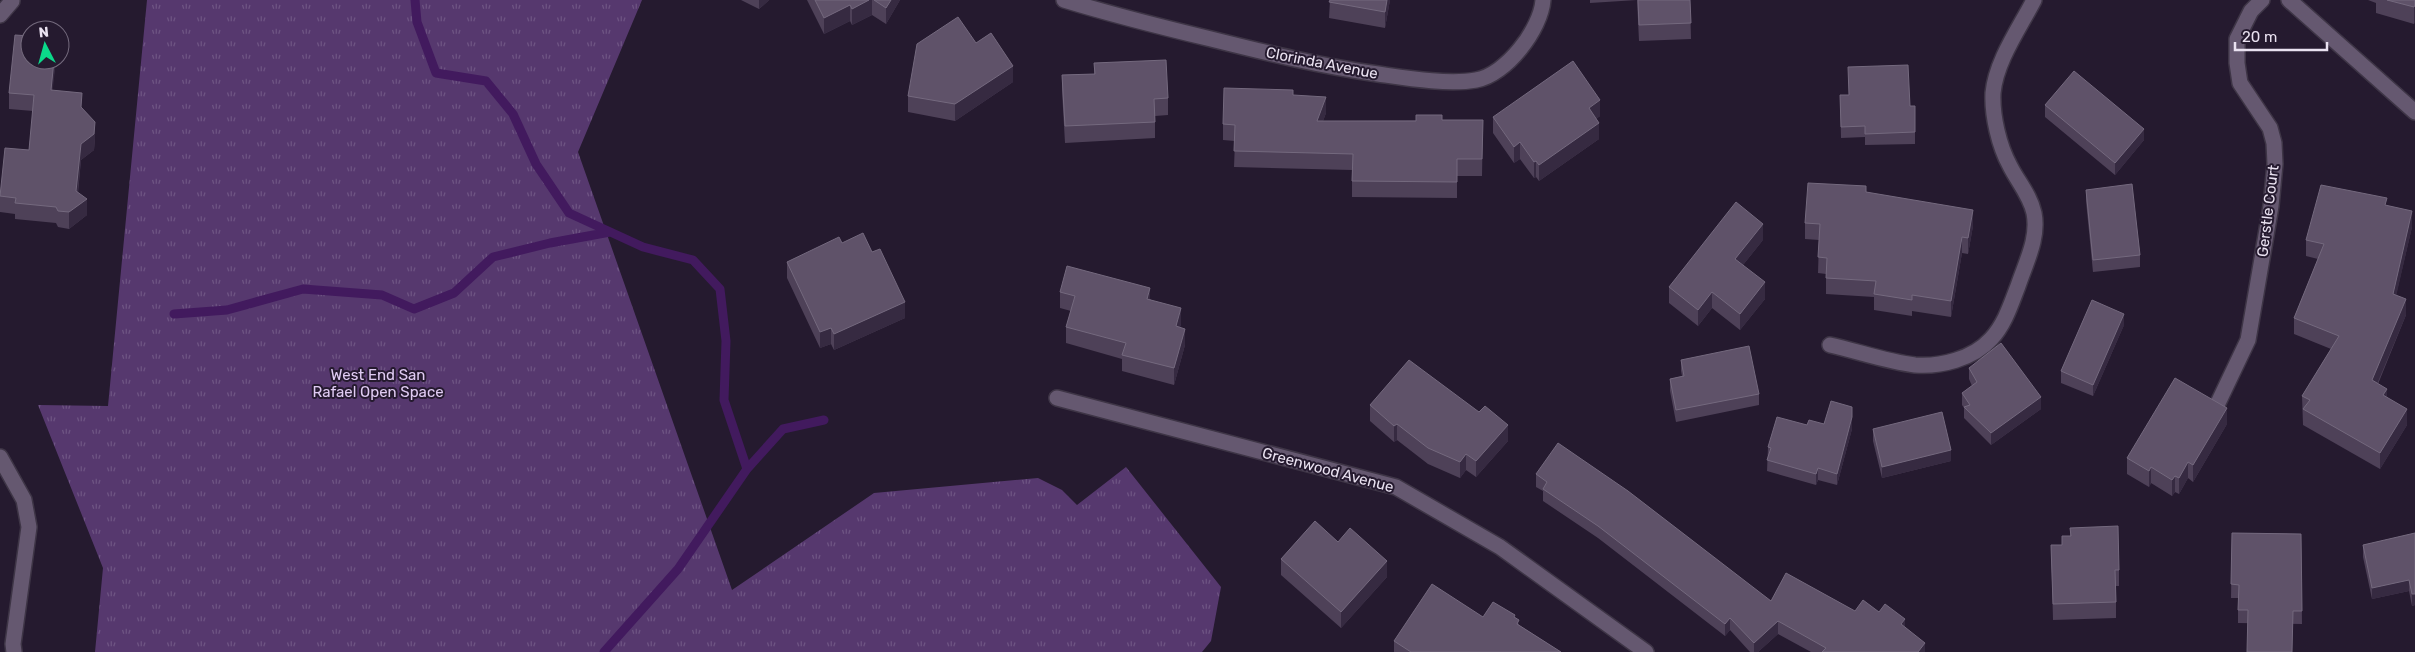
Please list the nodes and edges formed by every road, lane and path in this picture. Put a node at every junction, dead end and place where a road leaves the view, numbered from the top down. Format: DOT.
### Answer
graph roads {
  1 [pos="1064,0"];
  2 [pos="1543,0"];
  3 [pos="2034,0"];
  4 [pos="2262,0"];
  5 [pos="2289,0"];
  6 [pos="12,1"];
  7 [pos="0,15"];
  8 [pos="2415,112"];
  9 [pos="1830,345"];
  10 [pos="1057,398"];
  11 [pos="2218,402"];
  12 [pos="0,457"];
  13 [pos="14,652"];
  14 [pos="1646,652"];
  1 -- 2 [label="street, Clorinda Avenue"];
  3 -- 9 [label="street"];
  4 -- 11 [label="street, Gerstle Court"];
  5 -- 8 [label="street"];
  6 -- 7 [label="street"];
  10 -- 14 [label="street, Greenwood Avenue"];
  12 -- 13 [label="street"];
}
